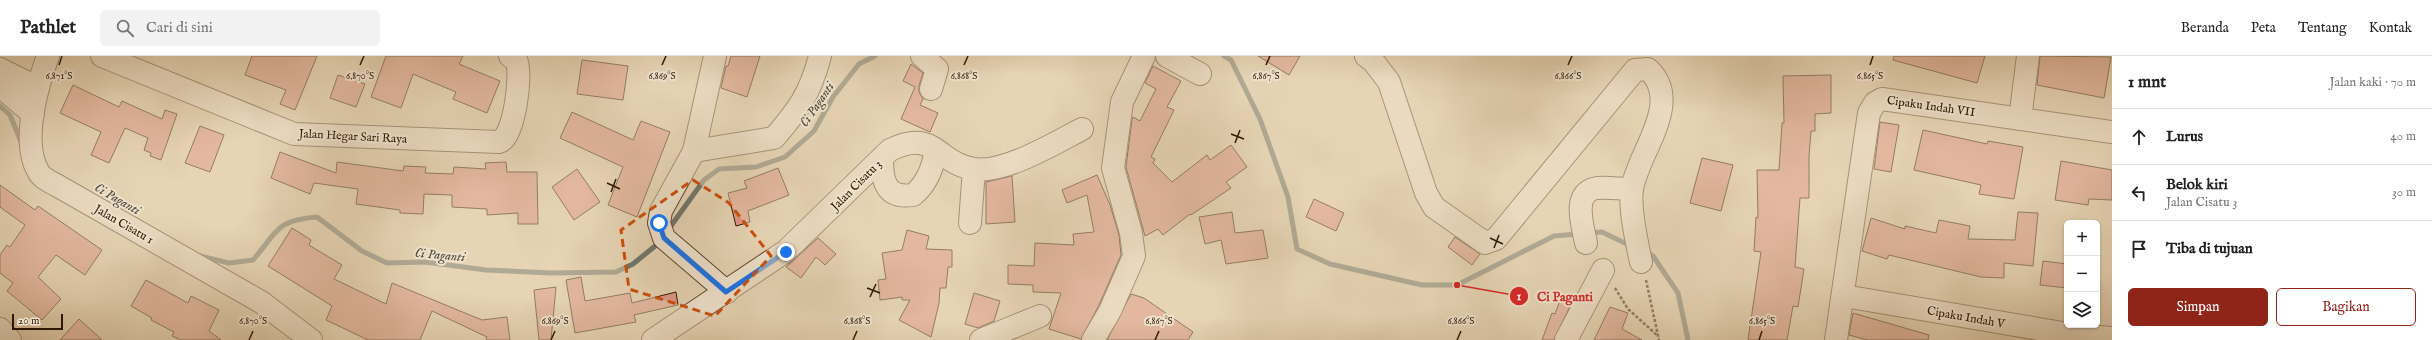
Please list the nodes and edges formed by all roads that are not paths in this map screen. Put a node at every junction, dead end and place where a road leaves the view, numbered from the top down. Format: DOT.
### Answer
graph roads {
  1 [pos="48,56"];
  2 [pos="102,56"];
  3 [pos="510,56"];
  4 [pos="715,56"];
  5 [pos="820,56"];
  6 [pos="922,56"];
  7 [pos="1144,56"];
  8 [pos="1166,56"];
  9 [pos="1366,56"];
  10 [pos="2028,56"];
  11 [pos="0,69"];
  12 [pos="1200,74"];
  13 [pos="0,86"];
  14 [pos="38,88"];
  15 [pos="931,89"];
  16 [pos="33,114"];
  17 [pos="2020,119"];
  18 [pos="1082,129"];
  19 [pos="2112,132"];
  20 [pos="936,150"];
  21 [pos="694,151"];
  22 [pos="882,160"];
  23 [pos="974,169"];
  24 [pos="1632,189"];
  25 [pos="970,223"];
  26 [pos="1584,233"];
  27 [pos="1641,262"];
  28 [pos="1603,270"];
  29 [pos="726,292"];
  30 [pos="1844,296"];
  31 [pos="1040,316"];
  32 [pos="0,330"];
  33 [pos="2112,338"];
  34 [pos="10,340"];
  35 [pos="311,340"];
  36 [pos="653,340"];
  37 [pos="981,340"];
  38 [pos="1094,340"];
  39 [pos="1566,340"];
  40 [pos="1836,340"];
  1 -- 14 [label="street, Jalan Cisatu 1"];
  2 -- 3 [label="street, Jalan Hegar Sari Raya"];
  4 -- 21 [label="street"];
  5 -- 21 [label="street"];
  6 -- 15 [label="street"];
  7 -- 38 [label="street"];
  8 -- 12 [label="street"];
  9 -- 24 [label="street"];
  10 -- 17 [label="street"];
  11 -- 14 [label="street"];
  13 -- 16 [label="street"];
  14 -- 16 [label="street, Jalan Cisatu 1"];
  16 -- 35 [label="street, Jalan Cisatu 1"];
  17 -- 19 [label="street, Cipaku Indah VII"];
  17 -- 30 [label="street, Cipaku Indah VII"];
  18 -- 23 [label="street"];
  20 -- 22 [label="street, Jalan Cisatu 3"];
  20 -- 22 [label="street"];
  20 -- 23 [label="street, Jalan Cisatu 3"];
  21 -- 29 [label="street"];
  22 -- 29 [label="street, Jalan Cisatu 3"];
  23 -- 25 [label="street"];
  24 -- 26 [label="street"];
  24 -- 27 [label="street"];
  28 -- 39 [label="street"];
  29 -- 36 [label="street, Jalan Cisatu 3"];
  30 -- 33 [label="street, Cipaku Indah V"];
  30 -- 40 [label="street, Cipaku Indah VII"];
  31 -- 37 [label="street"];
  32 -- 34 [label="street"];
}
